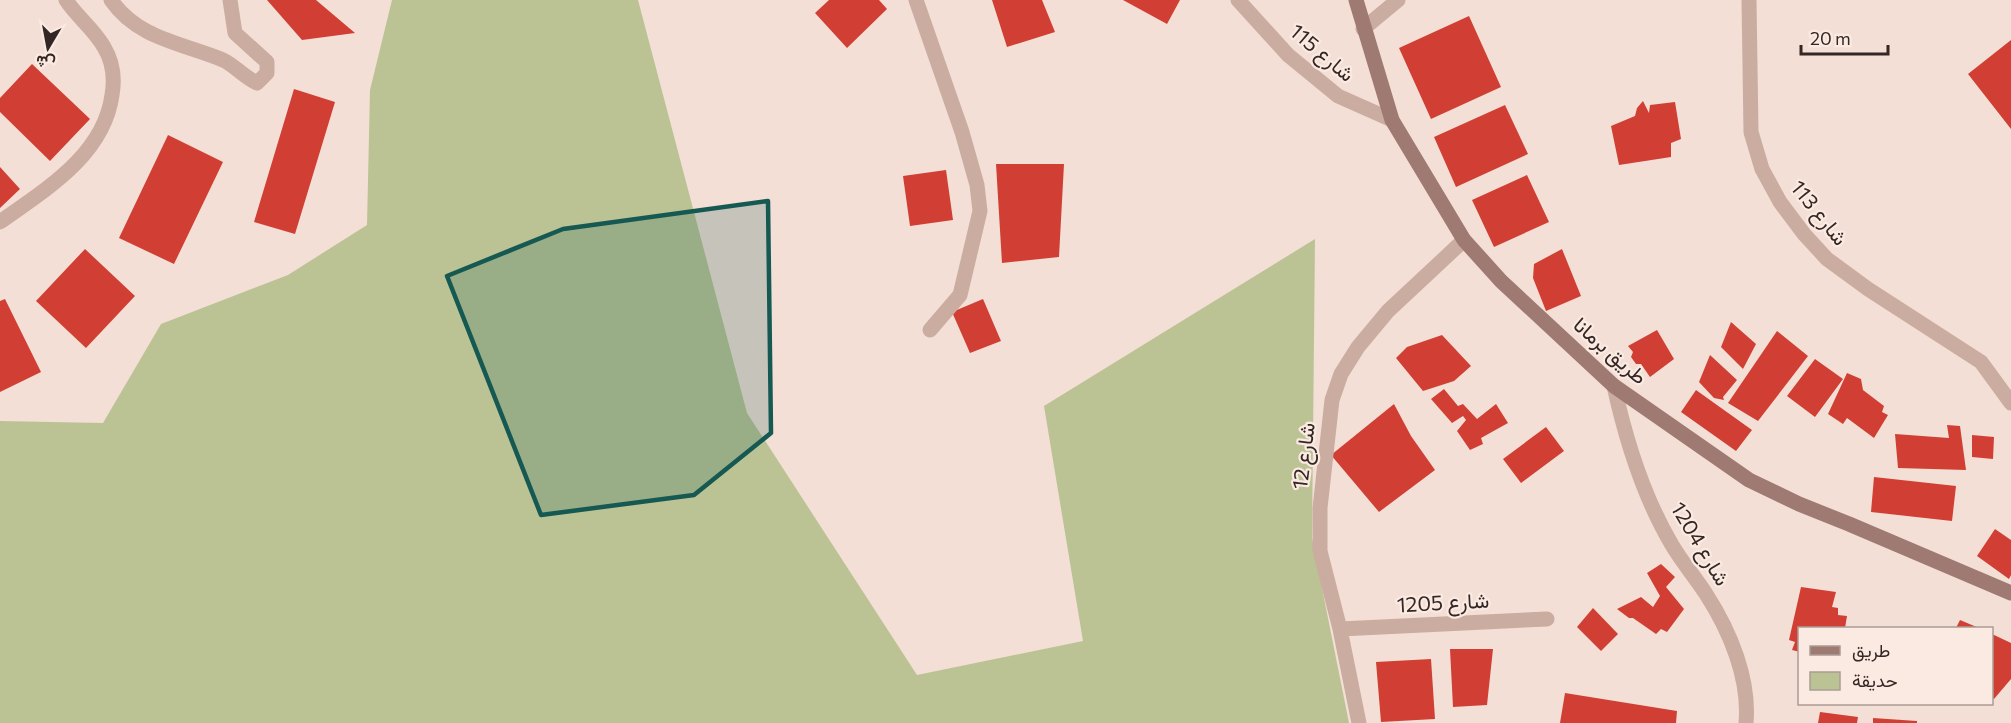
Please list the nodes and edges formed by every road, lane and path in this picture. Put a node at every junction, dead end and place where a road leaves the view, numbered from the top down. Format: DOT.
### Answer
graph roads {
  1 [pos="66,0"];
  2 [pos="111,0"];
  3 [pos="230,0"];
  4 [pos="916,0"];
  5 [pos="1238,0"];
  6 [pos="1356,0"];
  7 [pos="1398,0"];
  8 [pos="1749,0"];
  9 [pos="1363,29"];
  10 [pos="1392,120"];
  11 [pos="0,222"];
  12 [pos="1464,240"];
  13 [pos="930,330"];
  14 [pos="1614,386"];
  15 [pos="2011,403"];
  16 [pos="2011,593"];
  17 [pos="1547,619"];
  18 [pos="1341,629"];
  19 [pos="1359,723"];
  20 [pos="1746,723"];
  1 -- 11 [label="street"];
  2 -- 3 [label="street"];
  4 -- 13 [label="street"];
  5 -- 10 [label="street, شارع 115"];
  6 -- 9 [label="street, طريق برمانا"];
  7 -- 9 [label="street"];
  8 -- 15 [label="street, شارع 113"];
  9 -- 10 [label="street, طريق برمانا"];
  10 -- 12 [label="street, طريق برمانا"];
  12 -- 14 [label="street, طريق برمانا"];
  12 -- 18 [label="street, شارع 12"];
  14 -- 16 [label="street, طريق برمانا"];
  14 -- 20 [label="street, شارع 1204"];
  17 -- 18 [label="street, شارع 1205"];
  18 -- 19 [label="street, شارع 12"];
}
